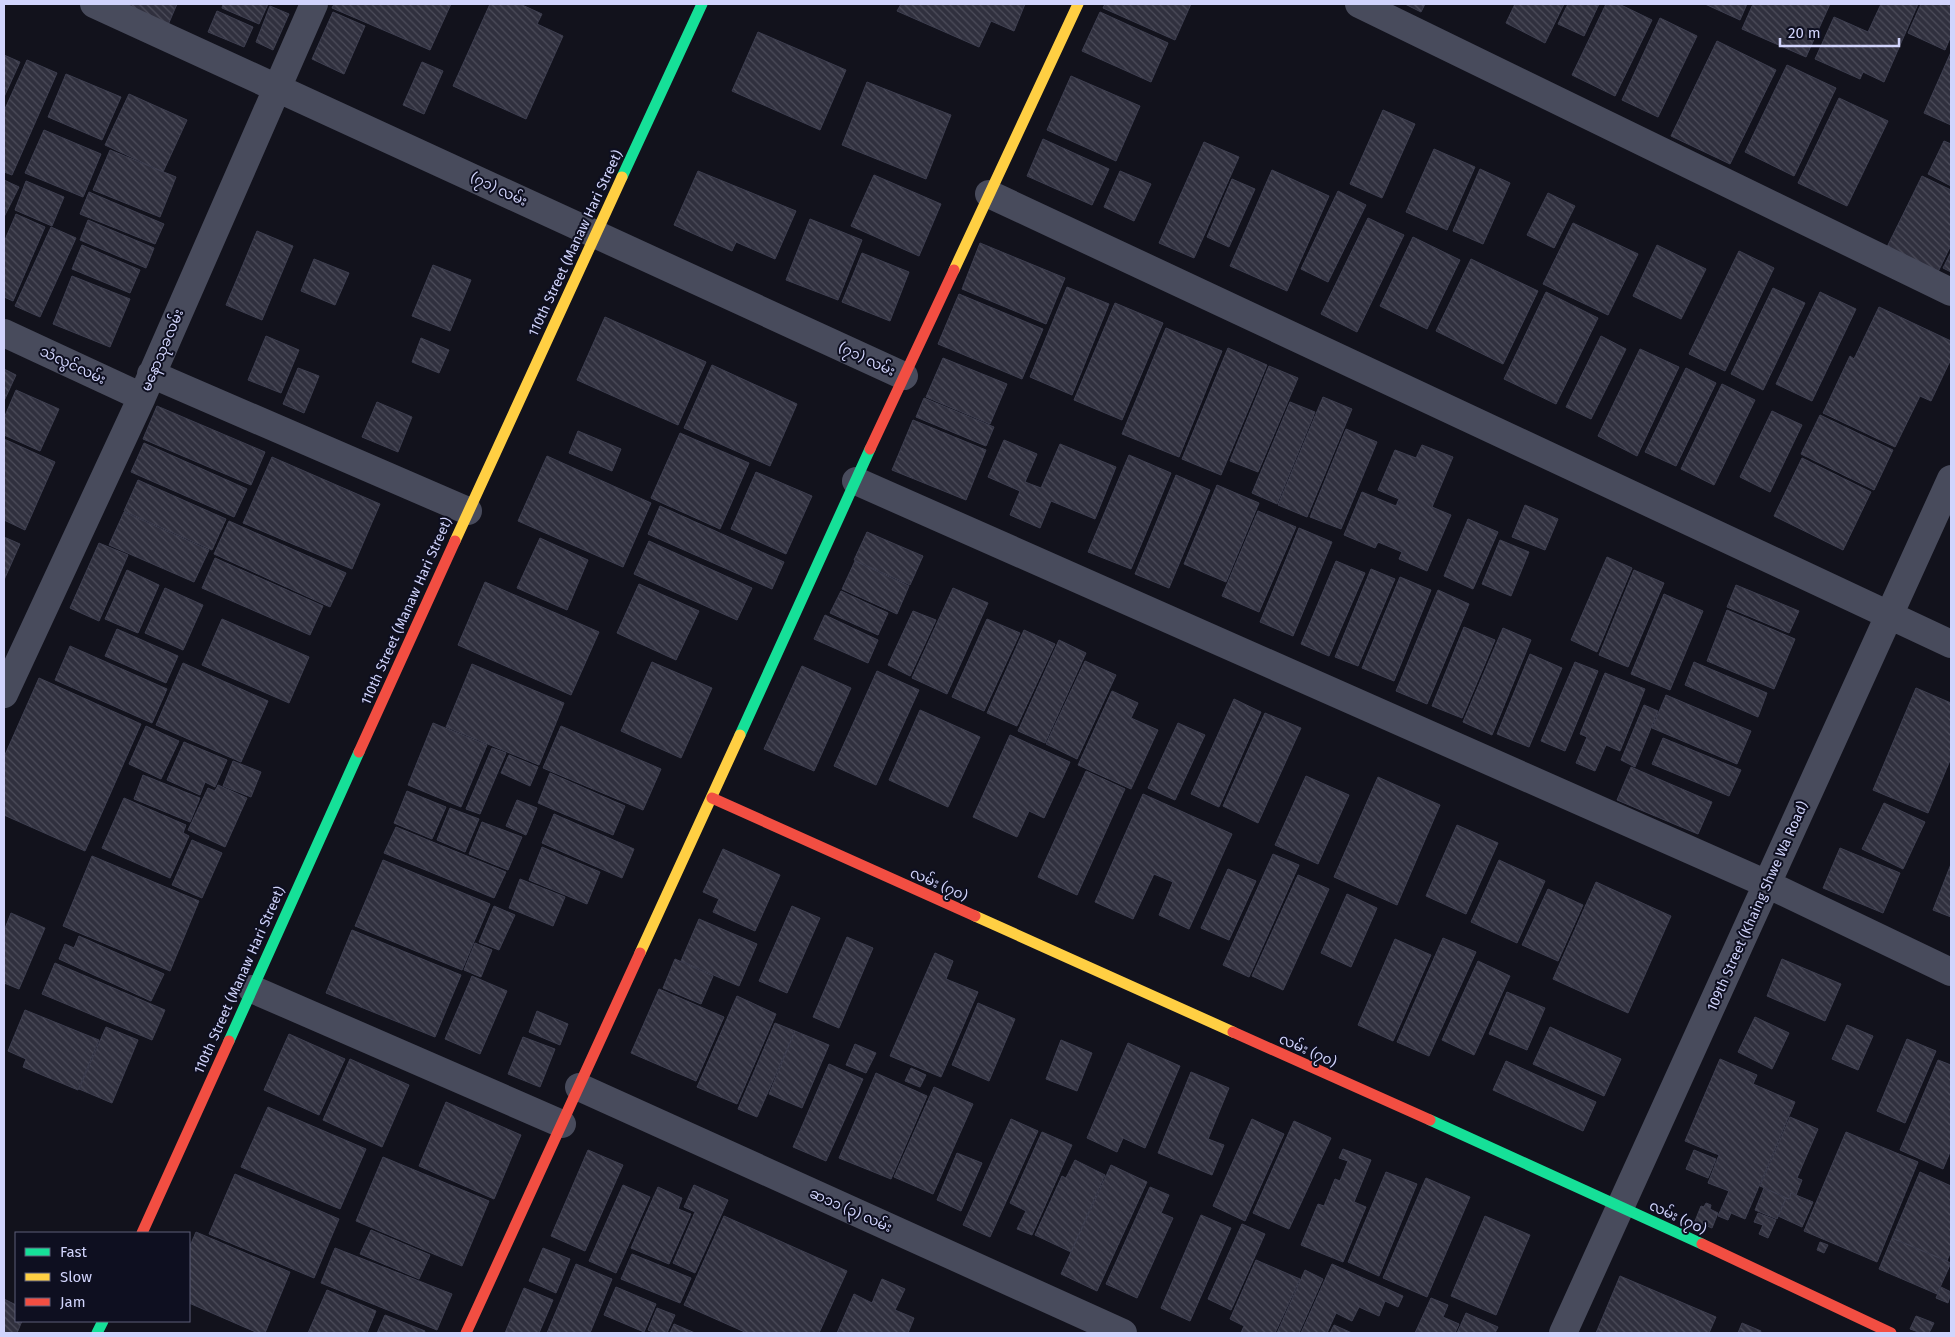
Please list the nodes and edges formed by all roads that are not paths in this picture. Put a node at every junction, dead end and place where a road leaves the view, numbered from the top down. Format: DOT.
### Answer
graph roads {
  1 [pos="94,4"];
  2 [pos="314,4"];
  3 [pos="702,4"];
  4 [pos="1078,4"];
  5 [pos="1359,4"];
  6 [pos="277,88"];
  7 [pos="989,194"];
  8 [pos="597,234"];
  9 [pos="1951,292"];
  10 [pos="4,334"];
  11 [pos="904,376"];
  12 [pos="147,385"];
  13 [pos="1951,479"];
  14 [pos="856,481"];
  15 [pos="468,511"];
  16 [pos="1889,615"];
  17 [pos="1951,644"];
  18 [pos="6,685"];
  19 [pos="712,798"];
  20 [pos="1767,884"];
  21 [pos="1951,972"];
  22 [pos="252,989"];
  23 [pos="579,1087"];
  24 [pos="562,1124"];
  25 [pos="1620,1206"];
  26 [pos="142,1232"];
  27 [pos="466,1333"];
  28 [pos="1123,1333"];
  29 [pos="1563,1333"];
  30 [pos="1891,1333"];
  1 -- 6 [label="street, (၇၁) လမ်း"];
  2 -- 6 [label="street, မနောသုခလမ်း"];
  3 -- 8 [label="street, 110th Street (Manaw Hari Street)"];
  4 -- 7 [label="street"];
  5 -- 9 [label="street"];
  6 -- 8 [label="street, (၇၁) လမ်း"];
  6 -- 12 [label="street, မနောသုခလမ်း"];
  7 -- 11 [label="street"];
  7 -- 16 [label="street"];
  8 -- 11 [label="street, (၇၁) လမ်း"];
  8 -- 15 [label="street, 110th Street (Manaw Hari Street)"];
  10 -- 12 [label="street, သံလွင်လမ်း"];
  11 -- 14 [label="street"];
  12 -- 15 [label="street, သံလွင်လမ်း"];
  12 -- 18 [label="street, မနောသုခလမ်း"];
  13 -- 16 [label="street, 109th Street (Khaing Shwe Wa Road)"];
  14 -- 19 [label="street"];
  14 -- 20 [label="street"];
  15 -- 22 [label="street, 110th Street (Manaw Hari Street)"];
  16 -- 17 [label="street"];
  16 -- 20 [label="street, 109th Street (Khaing Shwe Wa Road)"];
  19 -- 23 [label="street"];
  19 -- 25 [label="street, လမ်း (၇၀)"];
  20 -- 21 [label="street"];
  20 -- 25 [label="street, 109th Street (Khaing Shwe Wa Road)"];
  22 -- 24 [label="street"];
  22 -- 26 [label="street, 110th Street (Manaw Hari Street)"];
  23 -- 24 [label="street"];
  23 -- 28 [label="street, ဆ၁၁ (၃) လမ်း"];
  24 -- 27 [label="street"];
  25 -- 29 [label="street, 109th Street (Khaing Shwe Wa Road)"];
  25 -- 30 [label="street, လမ်း (၇၀)"];
}
